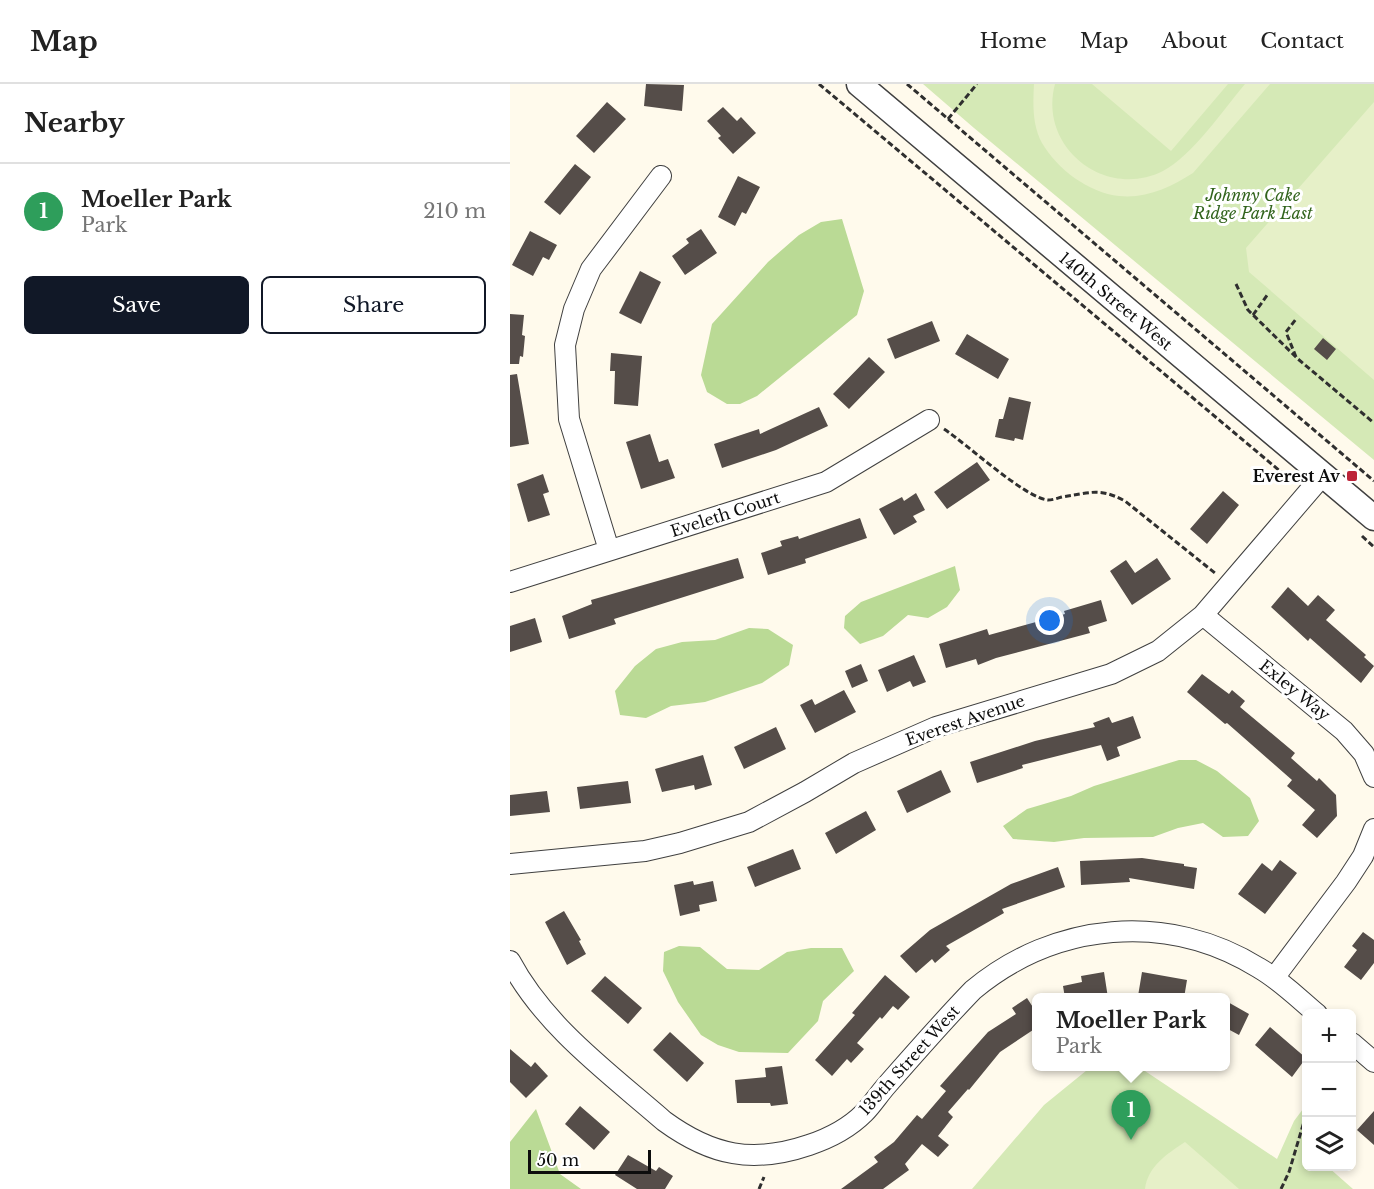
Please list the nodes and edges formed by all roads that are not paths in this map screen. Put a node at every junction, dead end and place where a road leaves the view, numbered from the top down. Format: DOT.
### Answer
graph roads {
  1 [pos="859,84"];
  2 [pos="661,176"];
  3 [pos="929,420"];
  4 [pos="1323,475"];
  5 [pos="1374,518"];
  6 [pos="609,550"];
  7 [pos="510,582"];
  8 [pos="1203,615"];
  9 [pos="1374,777"];
  10 [pos="1374,829"];
  11 [pos="510,864"];
  12 [pos="510,961"];
  13 [pos="1275,978"];
  14 [pos="1311,1009"];
  15 [pos="1356,1046"];
  16 [pos="1374,1062"];
  1 -- 4 [label="street, 140th Street West"];
  2 -- 6 [label="street"];
  3 -- 6 [label="street, Eveleth Court"];
  4 -- 5 [label="street, 140th Street West"];
  4 -- 8 [label="street, Everest Avenue"];
  6 -- 7 [label="street, Eveleth Court"];
  8 -- 9 [label="street, Exley Way"];
  8 -- 11 [label="street, Everest Avenue"];
  10 -- 13 [label="street"];
  12 -- 13 [label="street, 139th Street West"];
  13 -- 14 [label="street, 139th Street West"];
  15 -- 16 [label="street"];
}
